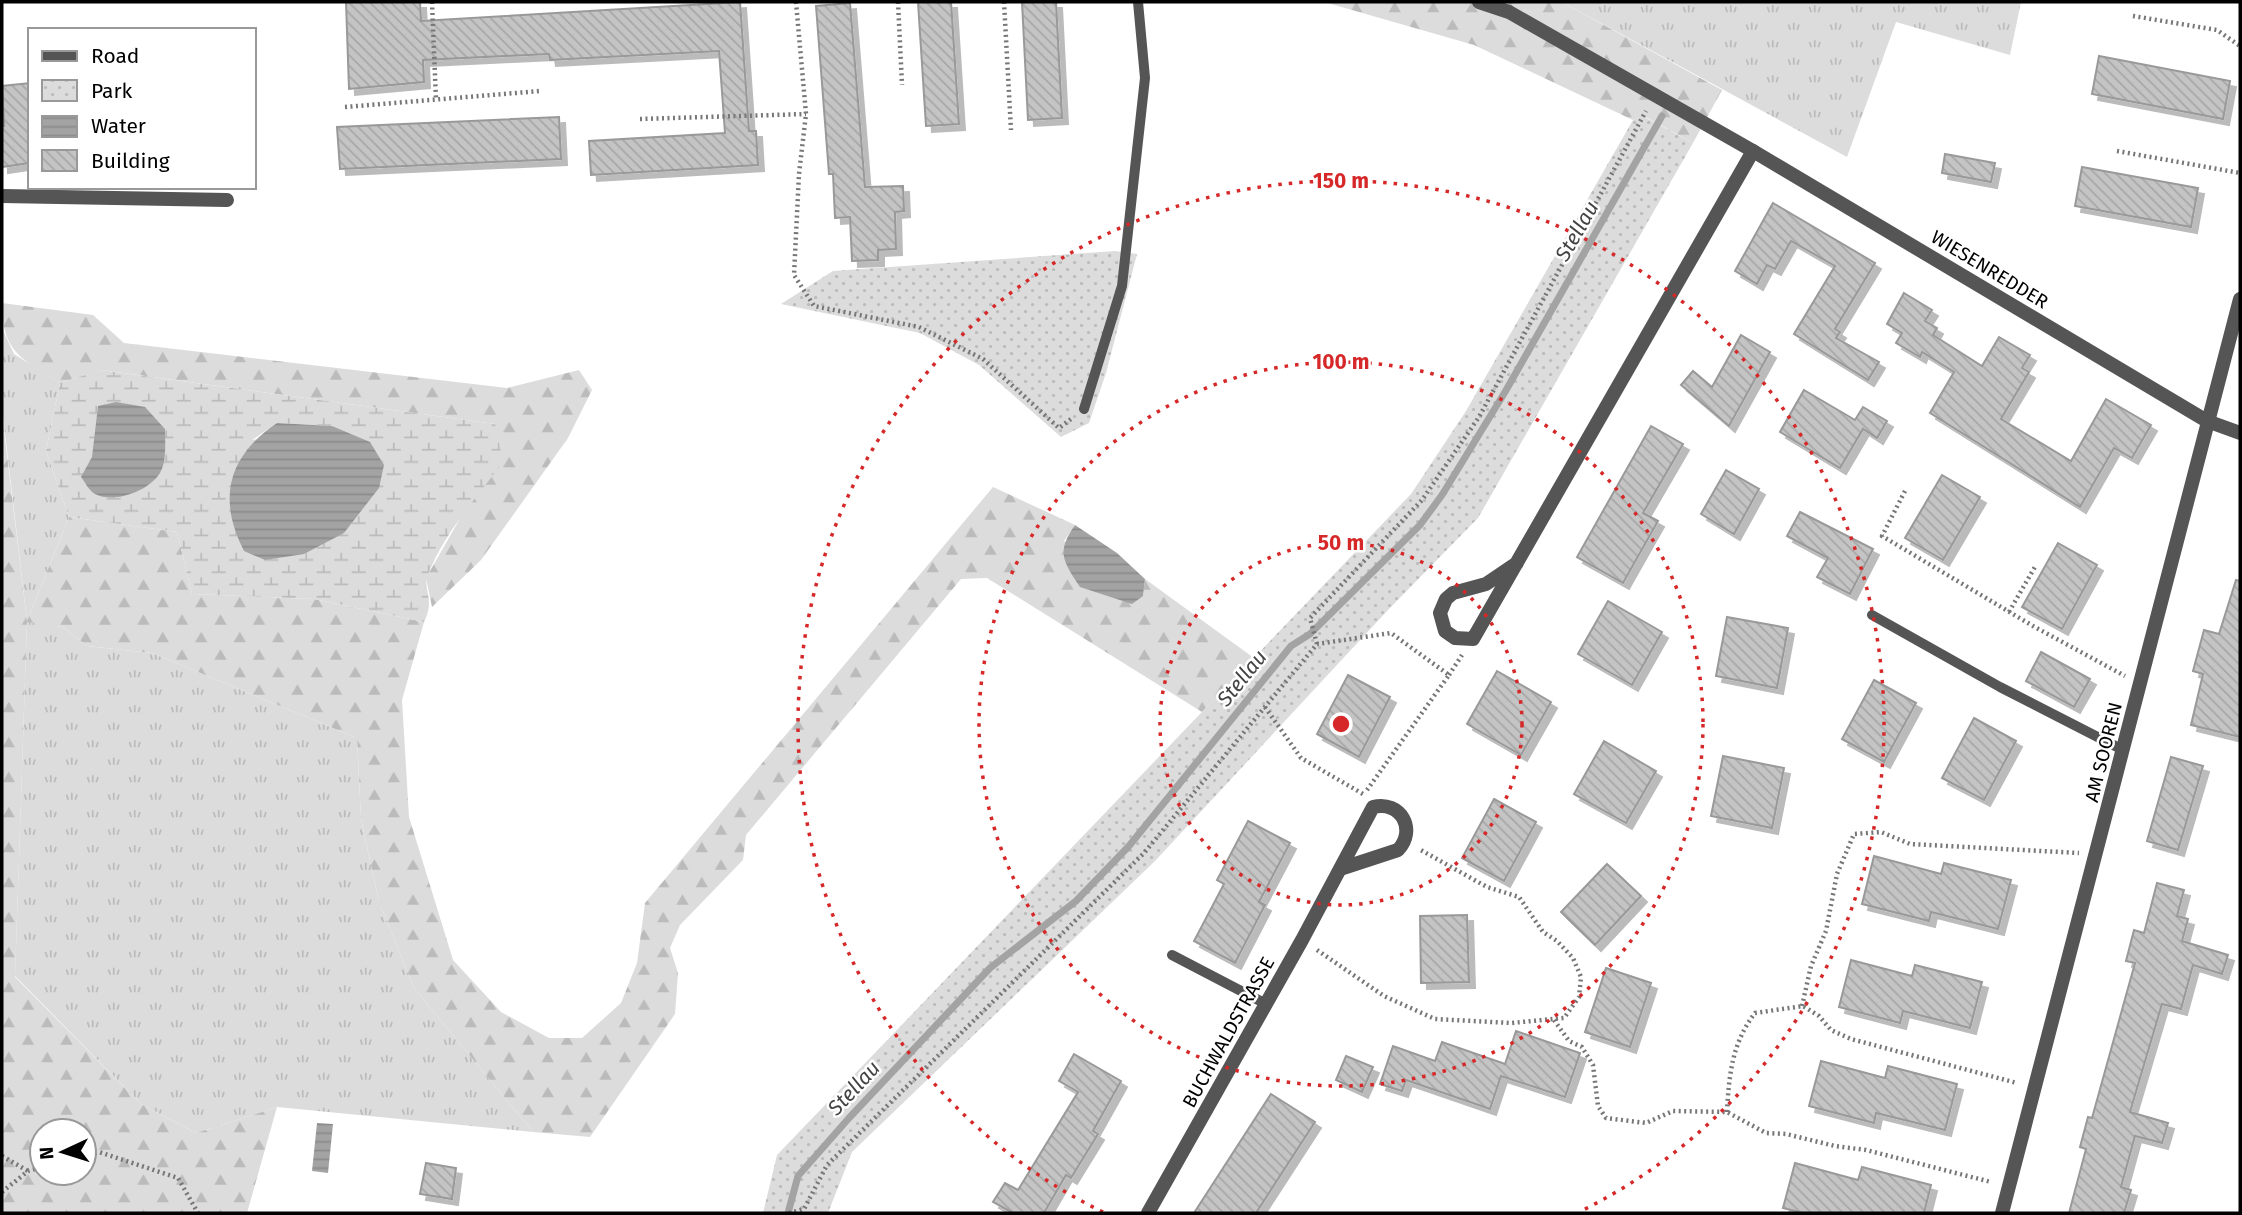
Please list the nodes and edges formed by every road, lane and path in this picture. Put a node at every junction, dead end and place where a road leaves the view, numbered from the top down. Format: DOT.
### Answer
graph roads {
  1 [pos="432,2"];
  2 [pos="796,2"];
  3 [pos="898,2"];
  4 [pos="1004,2"];
  5 [pos="1138,2"];
  6 [pos="1479,2"];
  7 [pos="2133,16"];
  8 [pos="2240,46"];
  9 [pos="902,85"];
  10 [pos="540,92"];
  11 [pos="1654,95"];
  12 [pos="436,100"];
  13 [pos="345,107"];
  14 [pos="806,114"];
  15 [pos="640,119"];
  16 [pos="1011,130"];
  17 [pos="1753,151"];
  18 [pos="2117,151"];
  19 [pos="2240,173"];
  20 [pos="2,195"];
  21 [pos="227,200"];
  22 [pos="2240,299"];
  23 [pos="1084,409"];
  24 [pos="2207,421"];
  25 [pos="2240,433"];
  26 [pos="1905,491"];
  27 [pos="1517,563"];
  28 [pos="2036,565"];
  29 [pos="2009,612"];
  30 [pos="1872,615"];
  31 [pos="1317,644"];
  32 [pos="2140,684"];
  33 [pos="1265,707"];
  34 [pos="2123,750"];
  35 [pos="1363,795"];
  36 [pos="1367,817"];
  37 [pos="1427,853"];
  38 [pos="2097,854"];
  39 [pos="1340,869"];
  40 [pos="1302,940"];
  41 [pos="1172,955"];
  42 [pos="1266,1004"];
  43 [pos="1802,1006"];
  44 [pos="1554,1020"];
  45 [pos="2035,1088"];
  46 [pos="1727,1112"];
  47 [pos="98,1152"];
  48 [pos="2,1156"];
  49 [pos="28,1171"];
  50 [pos="2008,1187"];
  51 [pos="2,1192"];
  52 [pos="198,1213"];
  53 [pos="789,1213"];
  54 [pos="1148,1213"];
  55 [pos="2002,1213"];
  1 -- 12 [label="path"];
  2 -- 14 [label="path"];
  3 -- 9 [label="path"];
  4 -- 16 [label="path"];
  5 -- 23 [label="lane"];
  6 -- 11 [label="street, WIESENREDDER"];
  7 -- 8 [label="path"];
  10 -- 12 [label="path"];
  11 -- 17 [label="street, WIESENREDDER"];
  11 -- 31 [label="path"];
  12 -- 13 [label="path"];
  14 -- 15 [label="path"];
  14 -- 23 [label="path"];
  17 -- 24 [label="street, WIESENREDDER"];
  17 -- 27 [label="street"];
  18 -- 19 [label="path"];
  20 -- 21 [label="street"];
  22 -- 24 [label="street, AM SOOREN"];
  24 -- 25 [label="street, WIESENREDDER"];
  24 -- 32 [label="street, AM SOOREN"];
  26 -- 29 [label="path"];
  27 -- 27 [label="street"];
  28 -- 29 [label="path"];
  29 -- 32 [label="path"];
  30 -- 34 [label="lane"];
  31 -- 33 [label="path"];
  31 -- 35 [label="path"];
  32 -- 34 [label="street, AM SOOREN"];
  33 -- 35 [label="path"];
  33 -- 53 [label="path"];
  34 -- 38 [label="street, AM SOOREN"];
  35 -- 36 [label="path"];
  36 -- 39 [label="street, BUCHWALDSTRASSE"];
  36 -- 39 [label="street"];
  37 -- 44 [label="path"];
  38 -- 43 [label="path"];
  38 -- 45 [label="street, AM SOOREN"];
  39 -- 40 [label="street, BUCHWALDSTRASSE"];
  40 -- 42 [label="street, BUCHWALDSTRASSE"];
  40 -- 44 [label="path"];
  41 -- 42 [label="lane"];
  42 -- 54 [label="street, BUCHWALDSTRASSE"];
  43 -- 45 [label="path"];
  43 -- 46 [label="path"];
  44 -- 46 [label="path"];
  45 -- 50 [label="street, AM SOOREN"];
  46 -- 50 [label="path"];
  47 -- 52 [label="path"];
  48 -- 49 [label="path"];
  49 -- 51 [label="path"];
  50 -- 55 [label="street, AM SOOREN"];
}
